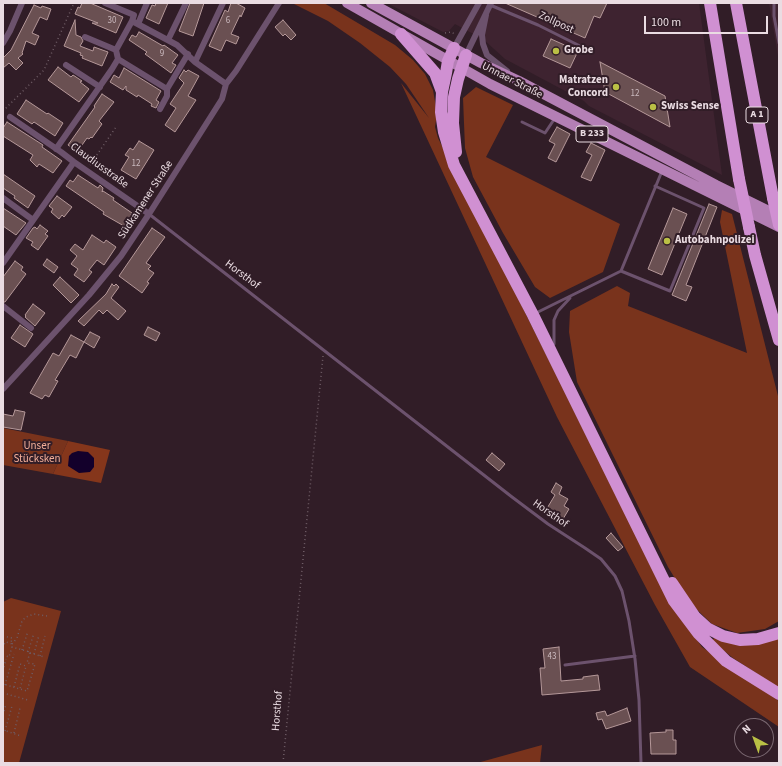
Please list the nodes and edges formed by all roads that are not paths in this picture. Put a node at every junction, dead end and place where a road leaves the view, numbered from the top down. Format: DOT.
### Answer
graph roads {
  1 [pos="22,3"];
  2 [pos="105,3"];
  3 [pos="147,3"];
  4 [pos="186,3"];
  5 [pos="224,3"];
  6 [pos="279,3"];
  7 [pos="347,3"];
  8 [pos="371,3"];
  9 [pos="479,3"];
  10 [pos="710,3"];
  11 [pos="736,3"];
  12 [pos="774,3"];
  13 [pos="491,4"];
  14 [pos="486,15"];
  15 [pos="132,21"];
  16 [pos="138,24"];
  17 [pos="401,34"];
  18 [pos="85,37"];
  19 [pos="168,40"];
  20 [pos="3,43"];
  21 [pos="779,43"];
  22 [pos="454,48"];
  23 [pos="116,50"];
  24 [pos="590,50"];
  25 [pos="188,54"];
  26 [pos="466,55"];
  27 [pos="118,59"];
  28 [pos="448,61"];
  29 [pos="195,62"];
  30 [pos="66,65"];
  31 [pos="461,69"];
  32 [pos="519,80"];
  33 [pos="226,84"];
  34 [pos="100,87"];
  35 [pos="167,89"];
  36 [pos="442,92"];
  37 [pos="160,109"];
  38 [pos="556,116"];
  39 [pos="10,117"];
  40 [pos="522,122"];
  41 [pos="56,149"];
  42 [pos="74,162"];
  43 [pos="663,169"];
  44 [pos="655,186"];
  45 [pos="3,198"];
  46 [pos="149,214"];
  47 [pos="779,216"];
  48 [pos="33,220"];
  49 [pos="779,226"];
  50 [pos="3,263"];
  51 [pos="621,270"];
  52 [pos="574,295"];
  53 [pos="3,306"];
  54 [pos="536,313"];
  55 [pos="30,328"];
  56 [pos="779,340"];
  57 [pos="554,344"];
  58 [pos="3,389"];
  59 [pos="779,633"];
  60 [pos="635,656"];
  61 [pos="565,665"];
  62 [pos="779,694"];
  63 [pos="641,763"];
  1 -- 20 [label="street"];
  2 -- 15 [label="street"];
  3 -- 16 [label="street"];
  4 -- 19 [label="street"];
  5 -- 29 [label="street"];
  6 -- 33 [label="street, Südkamener Straße"];
  7 -- 17 [label="main road, Unnaer Straße / B 233"];
  8 -- 22 [label="main road, Unnaer Straße / B 233"];
  9 -- 22 [label="street"];
  10 -- 56 [label="highway, bridge"];
  11 -- 49 [label="highway, A 1, bridge"];
  12 -- 21 [label="lane"];
  13 -- 14 [label="street, Zollpost"];
  13 -- 24 [label="lane, Zollpost"];
  14 -- 26 [label="street, Zollpost"];
  14 -- 32 [label="street, Zollpost"];
  15 -- 16 [label="street"];
  15 -- 23 [label="street"];
  16 -- 19 [label="street"];
  17 -- 28 [label="main road, Unnaer Straße / B 233"];
  17 -- 36 [label="highway"];
  18 -- 23 [label="street"];
  19 -- 25 [label="street"];
  22 -- 26 [label="main road, Unnaer Straße / B 233"];
  22 -- 28 [label="highway"];
  23 -- 27 [label="street"];
  25 -- 29 [label="street"];
  25 -- 35 [label="street"];
  26 -- 31 [label="highway"];
  26 -- 32 [label="main road, Unnaer Straße / B 233"];
  27 -- 34 [label="street, Claudiusstraße"];
  27 -- 35 [label="street"];
  28 -- 31 [label="main road, Unnaer Straße / B 233"];
  28 -- 36 [label="highway"];
  29 -- 33 [label="street"];
  30 -- 34 [label="street"];
  31 -- 38 [label="main road, Unnaer Straße / B 233"];
  31 -- 54 [label="highway"];
  32 -- 47 [label="main road, Unnaer Straße / B 233"];
  33 -- 46 [label="street, Südkamener Straße"];
  34 -- 41 [label="street, Claudiusstraße"];
  35 -- 37 [label="street"];
  36 -- 54 [label="highway"];
  38 -- 40 [label="lane"];
  38 -- 43 [label="main road, Unnaer Straße / B 233"];
  39 -- 41 [label="street, Claudiusstraße"];
  41 -- 42 [label="street, Claudiusstraße"];
  42 -- 46 [label="street, Claudiusstraße"];
  42 -- 48 [label="street"];
  43 -- 44 [label="lane"];
  43 -- 49 [label="main road, Unnaer Straße / B 233"];
  44 -- 51 [label="lane"];
  44 -- 51 [label="lane"];
  45 -- 48 [label="street"];
  46 -- 58 [label="street, Südkamener Straße"];
  46 -- 60 [label="lane, Horsthof"];
  48 -- 50 [label="street"];
  51 -- 52 [label="lane"];
  52 -- 54 [label="lane"];
  52 -- 57 [label="lane"];
  53 -- 55 [label="street"];
  54 -- 57 [label="highway"];
  54 -- 62 [label="highway"];
  57 -- 59 [label="highway"];
  60 -- 61 [label="lane"];
  60 -- 63 [label="lane, Horsthof"];
}
